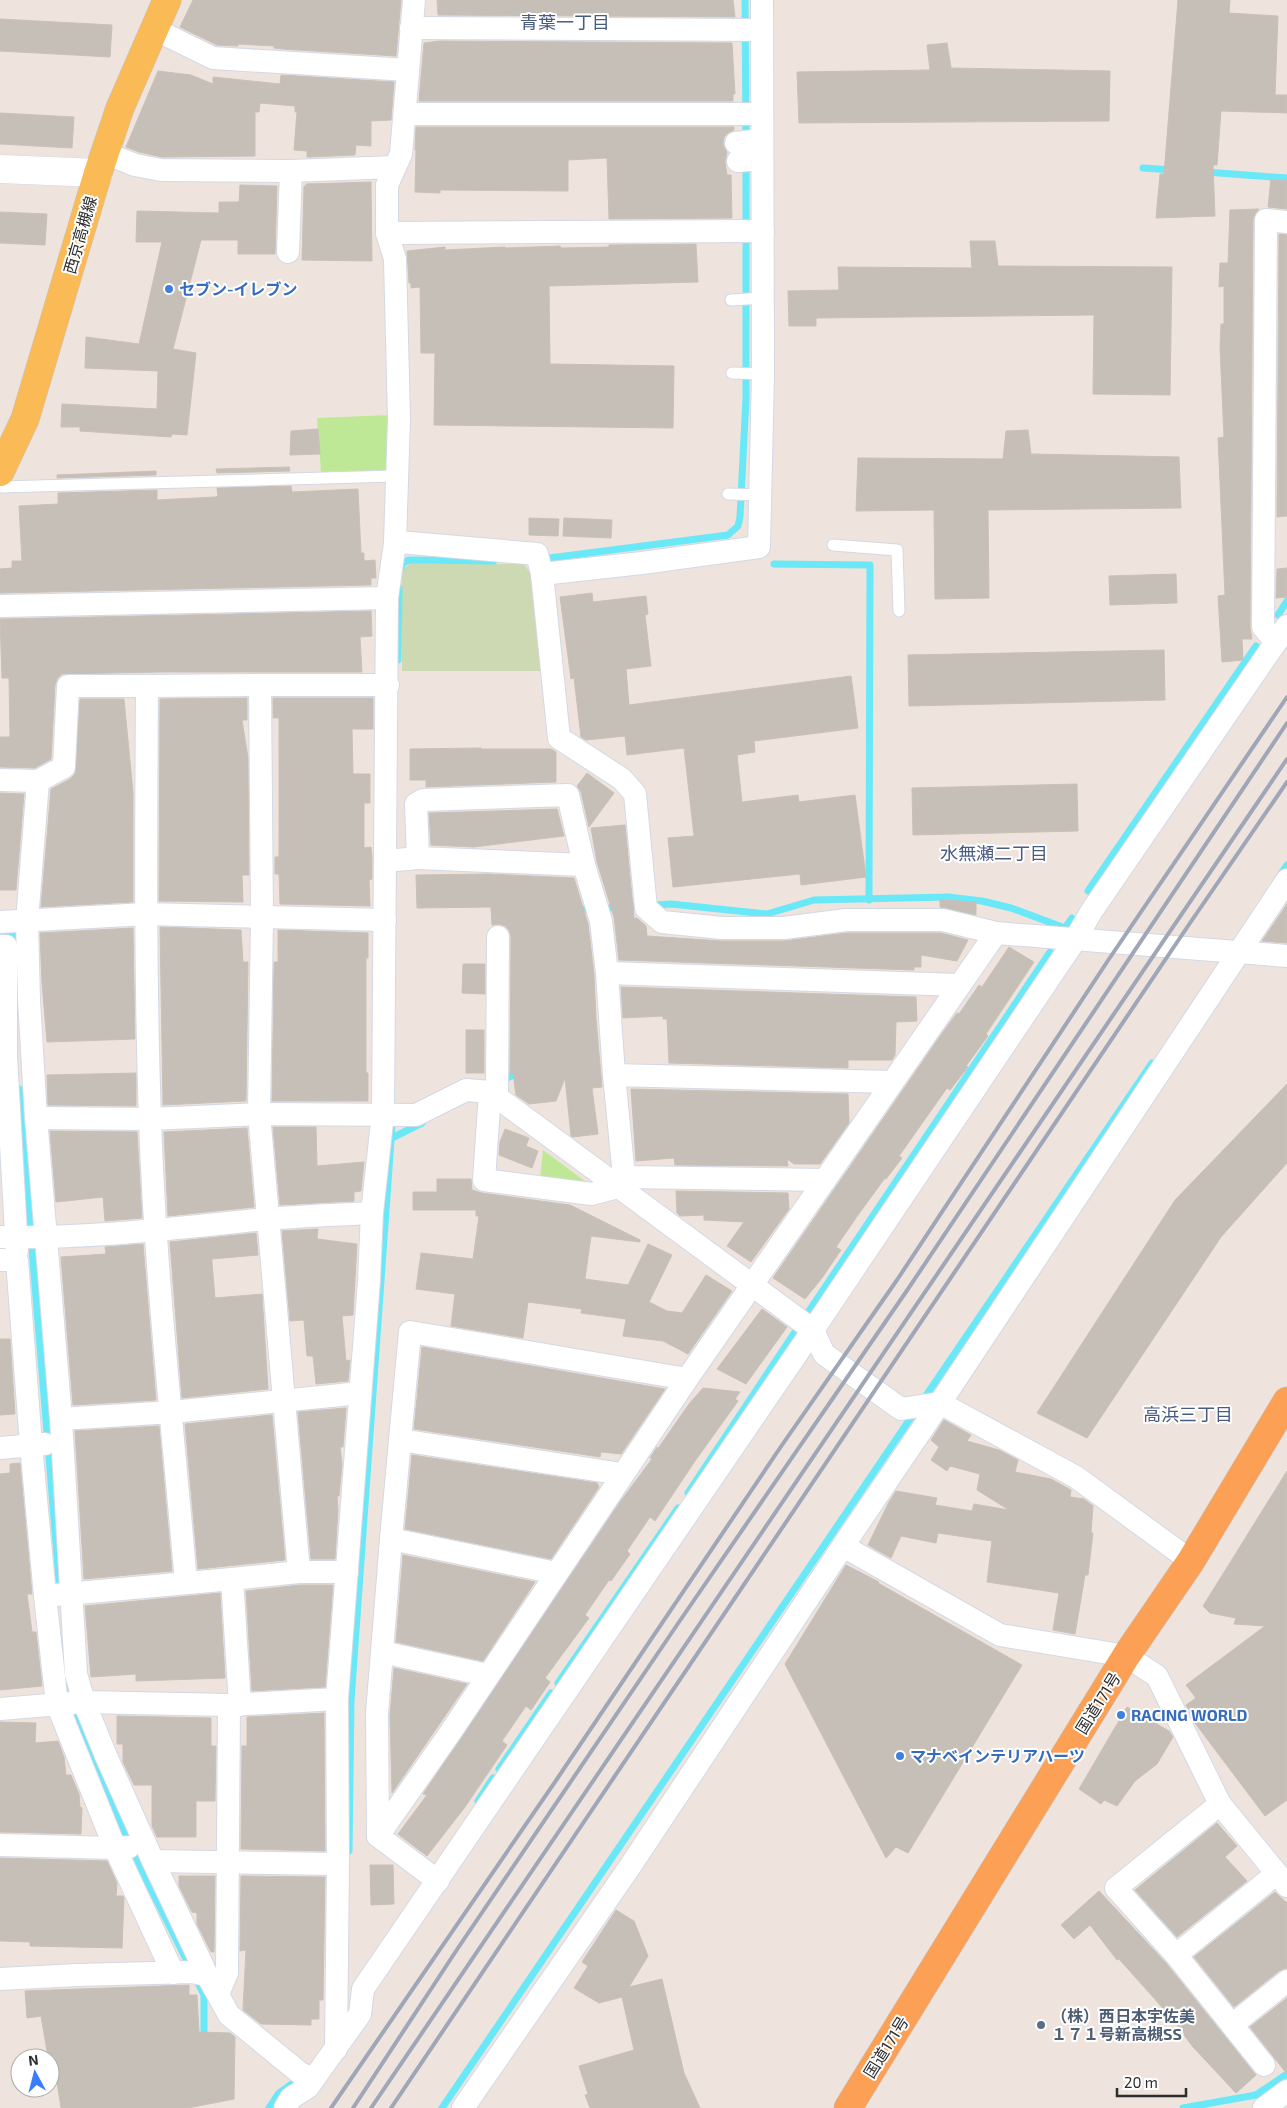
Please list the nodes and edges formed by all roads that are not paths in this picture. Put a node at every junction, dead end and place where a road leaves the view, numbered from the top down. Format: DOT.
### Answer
graph roads {
  1 [pos="167,0"];
  2 [pos="414,0"];
  3 [pos="762,0"];
  4 [pos="411,28"];
  5 [pos="154,29"];
  6 [pos="761,30"];
  7 [pos="408,70"];
  8 [pos="405,114"];
  9 [pos="760,114"];
  10 [pos="760,150"];
  11 [pos="737,152"];
  12 [pos="101,163"];
  13 [pos="395,167"];
  14 [pos="0,169"];
  15 [pos="291,171"];
  16 [pos="1287,222"];
  17 [pos="764,231"];
  18 [pos="388,233"];
  19 [pos="288,252"];
  20 [pos="762,298"];
  21 [pos="731,300"];
  22 [pos="732,373"];
  23 [pos="762,374"];
  24 [pos="0,472"];
  25 [pos="396,476"];
  26 [pos="0,487"];
  27 [pos="728,494"];
  28 [pos="758,495"];
  29 [pos="395,543"];
  30 [pos="832,545"];
  31 [pos="540,566"];
  32 [pos="387,598"];
  33 [pos="0,606"];
  34 [pos="899,611"];
  35 [pos="1282,634"];
  36 [pos="260,685"];
  37 [pos="388,685"];
  38 [pos="147,686"];
  39 [pos="0,780"];
  40 [pos="38,781"];
  41 [pos="418,858"];
  42 [pos="386,861"];
  43 [pos="584,866"];
  44 [pos="1287,880"];
  45 [pos="146,914"];
  46 [pos="262,917"];
  47 [pos="385,920"];
  48 [pos="27,921"];
  49 [pos="0,922"];
  50 [pos="996,932"];
  51 [pos="498,937"];
  52 [pos="1074,940"];
  53 [pos="0,946"];
  54 [pos="1228,952"];
  55 [pos="1287,956"];
  56 [pos="607,973"];
  57 [pos="959,985"];
  58 [pos="614,1075"];
  59 [pos="892,1082"];
  60 [pos="490,1089"];
  61 [pos="259,1114"];
  62 [pos="384,1114"];
  63 [pos="36,1118"];
  64 [pos="150,1119"];
  65 [pos="825,1180"];
  66 [pos="621,1182"];
  67 [pos="372,1213"];
  68 [pos="268,1219"];
  69 [pos="156,1230"];
  70 [pos="19,1245"];
  71 [pos="752,1286"];
  72 [pos="813,1330"];
  73 [pos="687,1379"];
  74 [pos="360,1393"];
  75 [pos="284,1400"];
  76 [pos="1287,1401"];
  77 [pos="926,1405"];
  78 [pos="172,1412"];
  79 [pos="61,1420"];
  80 [pos="400,1440"];
  81 [pos="61,1442"];
  82 [pos="31,1445"];
  83 [pos="0,1448"];
  84 [pos="622,1474"];
  85 [pos="391,1538"];
  86 [pos="843,1546"];
  87 [pos="1191,1561"];
  88 [pos="299,1572"];
  89 [pos="347,1572"];
  90 [pos="556,1572"];
  91 [pos="232,1579"];
  92 [pos="186,1583"];
  93 [pos="71,1594"];
  94 [pos="45,1596"];
  95 [pos="382,1652"];
  96 [pos="1126,1656"];
  97 [pos="487,1675"];
  98 [pos="337,1700"];
  99 [pos="84,1702"];
  100 [pos="57,1704"];
  101 [pos="234,1705"];
  102 [pos="0,1709"];
  103 [pos="1220,1804"];
  104 [pos="378,1836"];
  105 [pos="0,1845"];
  106 [pos="115,1848"];
  107 [pos="149,1853"];
  108 [pos="228,1862"];
  109 [pos="338,1864"];
  110 [pos="1282,1880"];
  111 [pos="438,1882"];
  112 [pos="1176,1955"];
  113 [pos="174,1973"];
  114 [pos="0,1979"];
  115 [pos="1287,1981"];
  116 [pos="212,1984"];
  117 [pos="1232,2025"];
  118 [pos="336,2049"];
  119 [pos="1264,2065"];
  120 [pos="314,2079"];
  121 [pos="1287,2092"];
  122 [pos="285,2108"];
  123 [pos="463,2108"];
  124 [pos="848,2108"];
  125 [pos="1264,2108"];
  1 -- 5 [label="main road, 西京高槻線"];
  2 -- 4 [label="street"];
  3 -- 6 [label="street"];
  4 -- 6 [label="street"];
  4 -- 7 [label="street"];
  5 -- 7 [label="street"];
  5 -- 12 [label="main road, 西京高槻線"];
  6 -- 9 [label="street"];
  7 -- 8 [label="street"];
  8 -- 9 [label="street"];
  8 -- 13 [label="street"];
  9 -- 10 [label="street"];
  10 -- 11 [label="street"];
  10 -- 17 [label="street"];
  12 -- 14 [label="street"];
  12 -- 15 [label="street"];
  12 -- 24 [label="main road, 西京高槻線"];
  13 -- 15 [label="street"];
  13 -- 18 [label="street"];
  15 -- 19 [label="street"];
  16 -- 35 [label="street"];
  17 -- 18 [label="street"];
  17 -- 20 [label="street"];
  18 -- 25 [label="street"];
  20 -- 21 [label="lane"];
  20 -- 23 [label="street"];
  22 -- 23 [label="lane"];
  23 -- 28 [label="street"];
  25 -- 26 [label="lane"];
  25 -- 29 [label="street"];
  27 -- 28 [label="lane"];
  28 -- 31 [label="street"];
  29 -- 31 [label="street"];
  29 -- 32 [label="street"];
  30 -- 34 [label="lane"];
  31 -- 50 [label="street"];
  32 -- 33 [label="street"];
  32 -- 37 [label="street"];
  35 -- 52 [label="street"];
  36 -- 37 [label="street"];
  36 -- 38 [label="street"];
  36 -- 46 [label="street"];
  37 -- 42 [label="street"];
  38 -- 40 [label="street"];
  38 -- 45 [label="street"];
  39 -- 40 [label="street"];
  40 -- 48 [label="street"];
  41 -- 42 [label="street"];
  41 -- 43 [label="street"];
  41 -- 43 [label="street"];
  42 -- 47 [label="street"];
  43 -- 56 [label="street"];
  44 -- 54 [label="street"];
  45 -- 46 [label="street"];
  45 -- 48 [label="street"];
  45 -- 64 [label="street"];
  46 -- 47 [label="street"];
  46 -- 61 [label="street"];
  47 -- 62 [label="street"];
  48 -- 49 [label="street"];
  48 -- 63 [label="street"];
  50 -- 52 [label="street"];
  50 -- 57 [label="street"];
  51 -- 60 [label="street"];
  52 -- 54 [label="street"];
  52 -- 72 [label="street"];
  53 -- 70 [label="street"];
  54 -- 55 [label="street"];
  54 -- 77 [label="street"];
  56 -- 57 [label="street"];
  56 -- 58 [label="street"];
  57 -- 59 [label="street"];
  58 -- 59 [label="street"];
  58 -- 66 [label="street"];
  59 -- 65 [label="street"];
  60 -- 62 [label="street"];
  60 -- 66 [label="street"];
  60 -- 66 [label="street"];
  61 -- 62 [label="street"];
  61 -- 64 [label="street"];
  61 -- 68 [label="street"];
  62 -- 67 [label="street"];
  63 -- 64 [label="street"];
  63 -- 70 [label="street"];
  64 -- 69 [label="street"];
  65 -- 66 [label="street"];
  65 -- 71 [label="street"];
  66 -- 71 [label="street"];
  67 -- 68 [label="street"];
  67 -- 74 [label="street"];
  68 -- 69 [label="street"];
  68 -- 75 [label="street"];
  69 -- 70 [label="street"];
  69 -- 78 [label="street"];
  70 -- 79 [label="street"];
  70 -- 82 [label="street"];
  71 -- 72 [label="street"];
  71 -- 73 [label="street"];
  72 -- 77 [label="street"];
  72 -- 111 [label="street"];
  73 -- 80 [label="street"];
  73 -- 84 [label="street"];
  74 -- 75 [label="street"];
  74 -- 89 [label="street"];
  75 -- 78 [label="street"];
  75 -- 88 [label="street"];
  76 -- 87 [label="highway, 国道171号"];
  77 -- 86 [label="street"];
  77 -- 87 [label="street"];
  78 -- 79 [label="street"];
  78 -- 92 [label="street"];
  79 -- 81 [label="street"];
  80 -- 84 [label="street"];
  80 -- 85 [label="street"];
  81 -- 82 [label="street"];
  81 -- 93 [label="street"];
  82 -- 83 [label="street"];
  82 -- 94 [label="street"];
  84 -- 90 [label="street"];
  85 -- 90 [label="street"];
  85 -- 95 [label="street"];
  86 -- 96 [label="street"];
  86 -- 123 [label="street"];
  87 -- 96 [label="highway, 国道171号"];
  88 -- 89 [label="street"];
  88 -- 91 [label="street"];
  89 -- 98 [label="street"];
  90 -- 97 [label="street"];
  91 -- 92 [label="street"];
  91 -- 101 [label="street"];
  92 -- 93 [label="street"];
  93 -- 94 [label="street"];
  93 -- 99 [label="street"];
  94 -- 100 [label="street"];
  95 -- 97 [label="street"];
  95 -- 104 [label="street"];
  96 -- 103 [label="street"];
  96 -- 124 [label="highway, 国道171号"];
  97 -- 104 [label="street"];
  98 -- 101 [label="street"];
  98 -- 109 [label="street"];
  99 -- 100 [label="street"];
  99 -- 101 [label="street"];
  99 -- 107 [label="street"];
  100 -- 102 [label="street"];
  100 -- 106 [label="street"];
  101 -- 108 [label="street"];
  103 -- 110 [label="street"];
  103 -- 112 [label="street"];
  104 -- 111 [label="street"];
  105 -- 106 [label="street"];
  106 -- 107 [label="street"];
  106 -- 113 [label="street"];
  107 -- 108 [label="street"];
  107 -- 116 [label="street"];
  108 -- 109 [label="street"];
  108 -- 116 [label="street"];
  109 -- 118 [label="street"];
  110 -- 112 [label="street"];
  111 -- 118 [label="street"];
  112 -- 117 [label="street"];
  113 -- 114 [label="street"];
  113 -- 116 [label="street"];
  115 -- 117 [label="street"];
  116 -- 120 [label="street"];
  117 -- 119 [label="street"];
  118 -- 120 [label="street"];
  120 -- 122 [label="street"];
  121 -- 125 [label="street"];
}
